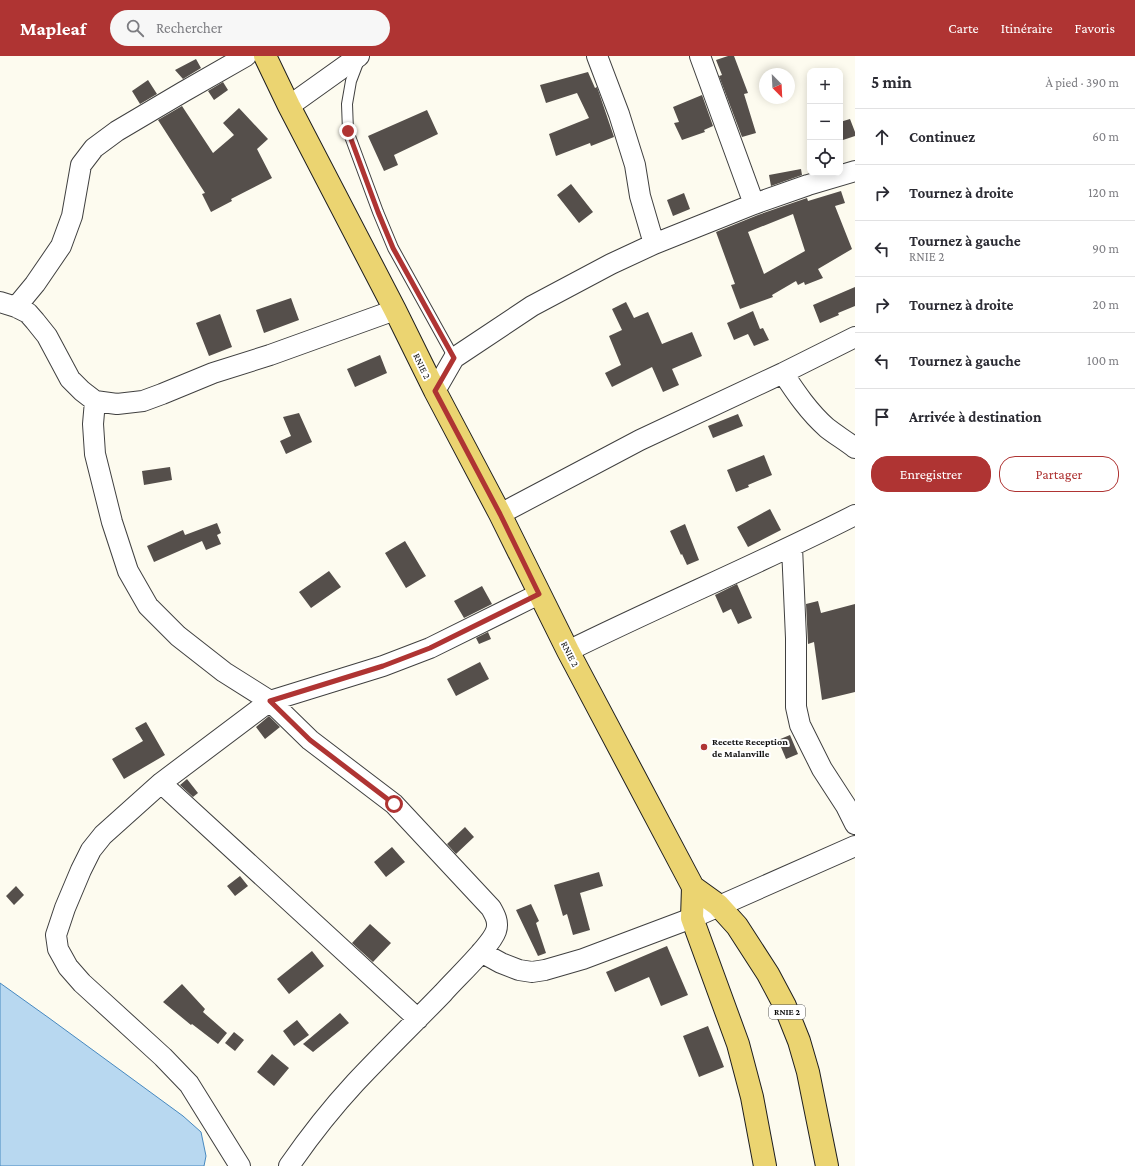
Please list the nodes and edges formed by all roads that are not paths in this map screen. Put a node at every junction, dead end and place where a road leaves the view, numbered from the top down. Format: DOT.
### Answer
graph roads {
  1 [pos="246,56"];
  2 [pos="265,56"];
  3 [pos="360,56"];
  4 [pos="597,56"];
  5 [pos="700,56"];
  6 [pos="289,106"];
  7 [pos="855,171"];
  8 [pos="754,204"];
  9 [pos="654,244"];
  10 [pos="8,305"];
  11 [pos="395,310"];
  12 [pos="855,337"];
  13 [pos="454,358"];
  14 [pos="784,373"];
  15 [pos="435,391"];
  16 [pos="95,401"];
  17 [pos="855,448"];
  18 [pos="500,514"];
  19 [pos="855,514"];
  20 [pos="792,547"];
  21 [pos="539,594"];
  22 [pos="568,651"];
  23 [pos="270,701"];
  24 [pos="161,783"];
  25 [pos="855,824"];
  26 [pos="855,846"];
  27 [pos="692,887"];
  28 [pos="718,905"];
  29 [pos="692,918"];
  30 [pos="481,952"];
  31 [pos="418,1019"];
  32 [pos="825,1157"];
  33 [pos="768,1162"];
  34 [pos="240,1166"];
  35 [pos="289,1166"];
  36 [pos="808,1166"];
  1 -- 10 [label="street"];
  2 -- 6 [label="main road, RNIE 2 / RNIE 2"];
  3 -- 6 [label="street"];
  3 -- 13 [label="lane"];
  4 -- 9 [label="street"];
  5 -- 8 [label="street"];
  6 -- 11 [label="main road, RNIE 2 / RNIE 2"];
  7 -- 8 [label="street"];
  8 -- 9 [label="street"];
  9 -- 13 [label="street"];
  10 -- 16 [label="street"];
  11 -- 15 [label="main road, RNIE 2 / RNIE 2"];
  11 -- 16 [label="street"];
  12 -- 14 [label="street"];
  13 -- 15 [label="street"];
  14 -- 17 [label="street"];
  14 -- 18 [label="street"];
  15 -- 18 [label="main road, RNIE 2 / RNIE 2"];
  16 -- 23 [label="street"];
  18 -- 21 [label="main road, RNIE 2 / RNIE 2"];
  19 -- 20 [label="street"];
  20 -- 22 [label="street"];
  20 -- 25 [label="street"];
  21 -- 22 [label="main road, RNIE 2 / RNIE 2"];
  21 -- 23 [label="street"];
  22 -- 27 [label="main road, RNIE 2 / RNIE 2"];
  23 -- 24 [label="street"];
  23 -- 30 [label="street"];
  24 -- 31 [label="street"];
  24 -- 34 [label="street"];
  26 -- 28 [label="street"];
  27 -- 28 [label="main road, RNIE 2"];
  27 -- 29 [label="main road, RNIE 2"];
  28 -- 29 [label="street"];
  28 -- 32 [label="main road, RNIE 2"];
  29 -- 30 [label="street"];
  29 -- 33 [label="main road, RNIE 2"];
  30 -- 31 [label="street"];
  31 -- 35 [label="street"];
  32 -- 36 [label="main road"];
}
